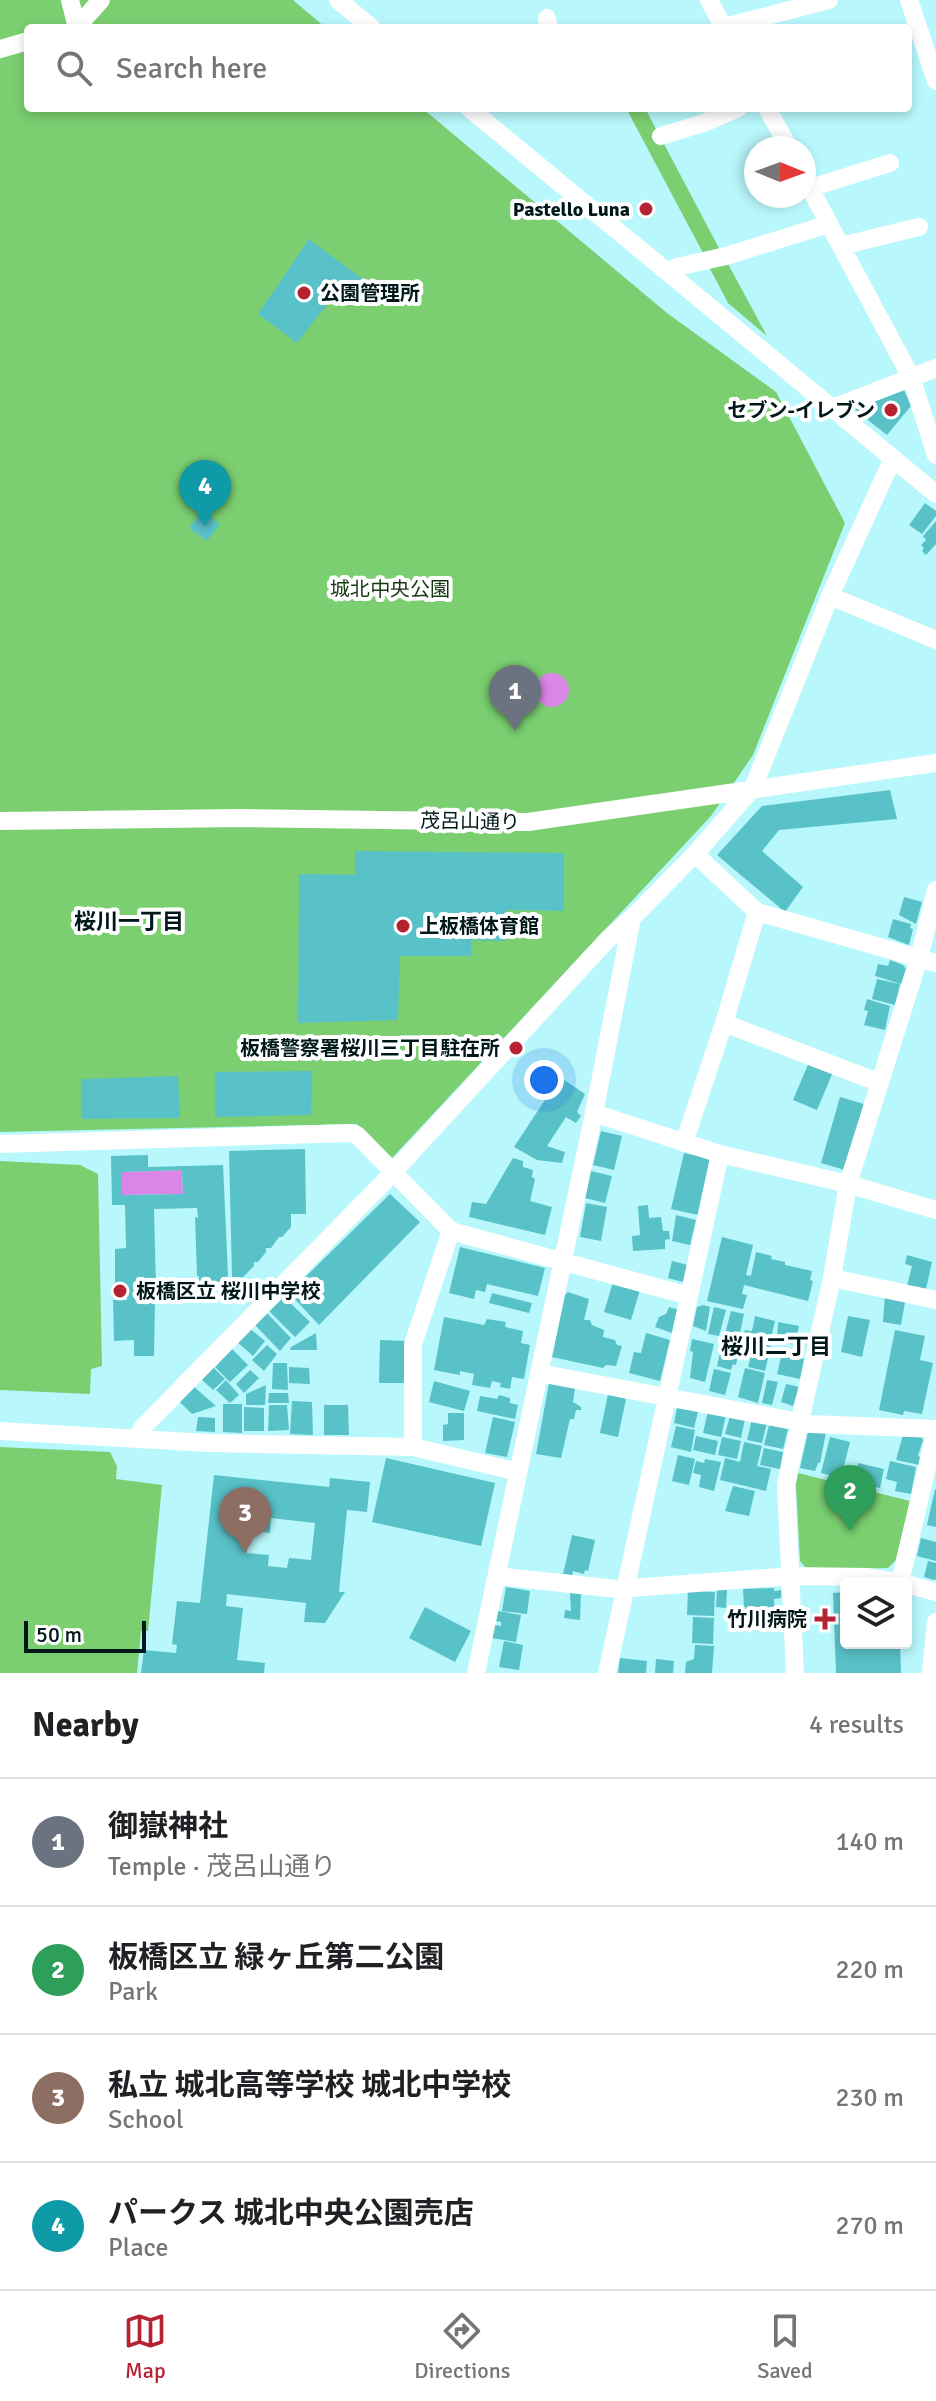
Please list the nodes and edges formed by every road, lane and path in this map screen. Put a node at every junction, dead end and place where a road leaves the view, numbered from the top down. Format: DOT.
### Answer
graph roads {
  1 [pos="70,0"];
  2 [pos="101,0"];
  3 [pos="338,0"];
  4 [pos="709,0"];
  5 [pos="829,0"];
  6 [pos="909,0"];
  7 [pos="75,24"];
  8 [pos="80,24"];
  9 [pos="367,24"];
  10 [pos="720,24"];
  11 [pos="737,24"];
  12 [pos="24,42"];
  13 [pos="0,49"];
  14 [pos="936,81"];
  15 [pos="474,112"];
  16 [pos="729,112"];
  17 [pos="769,112"];
  18 [pos="661,136"];
  19 [pos="782,136"];
  20 [pos="890,163"];
  21 [pos="816,180"];
  22 [pos="816,199"];
  23 [pos="829,224"];
  24 [pos="919,227"];
  25 [pos="841,246"];
  26 [pos="669,273"];
  27 [pos="936,368"];
  28 [pos="911,377"];
  29 [pos="833,408"];
  30 [pos="936,455"];
  31 [pos="893,458"];
  32 [pos="934,485"];
  33 [pos="830,596"];
  34 [pos="936,640"];
  35 [pos="936,763"];
  36 [pos="753,788"];
  37 [pos="0,821"];
  38 [pos="695,854"];
  39 [pos="936,890"];
  40 [pos="757,912"];
  41 [pos="632,918"];
  42 [pos="927,960"];
  43 [pos="724,1023"];
  44 [pos="880,1083"];
  45 [pos="594,1113"];
  46 [pos="684,1143"];
  47 [pos="0,1144"];
  48 [pos="720,1154"];
  49 [pos="392,1173"];
  50 [pos="848,1184"];
  51 [pos="936,1210"];
  52 [pos="451,1231"];
  53 [pos="562,1261"];
  54 [pos="832,1278"];
  55 [pos="689,1296"];
  56 [pos="936,1300"];
  57 [pos="539,1373"];
  58 [pos="667,1397"];
  59 [pos="800,1422"];
  60 [pos="936,1429"];
  61 [pos="0,1431"];
  62 [pos="136,1439"];
  63 [pos="413,1447"];
  64 [pos="518,1472"];
  65 [pos="497,1576"];
  66 [pos="791,1576"];
  67 [pos="868,1577"];
  68 [pos="904,1577"];
  69 [pos="912,1585"];
  70 [pos="625,1588"];
  71 [pos="936,1592"];
  72 [pos="936,1622"];
  73 [pos="476,1673"];
  74 [pos="607,1673"];
  75 [pos="795,1673"];
  76 [pos="931,1673"];
  1 -- 7 [label="street"];
  2 -- 8 [label="street"];
  3 -- 9 [label="street"];
  4 -- 10 [label="street"];
  5 -- 11 [label="street"];
  6 -- 14 [label="street"];
  12 -- 13 [label="street"];
  15 -- 26 [label="street"];
  16 -- 18 [label="street"];
  17 -- 19 [label="street"];
  20 -- 21 [label="street"];
  22 -- 23 [label="street"];
  23 -- 25 [label="street"];
  23 -- 26 [label="street"];
  24 -- 25 [label="street"];
  25 -- 28 [label="street"];
  26 -- 29 [label="street"];
  27 -- 28 [label="street"];
  28 -- 29 [label="street"];
  28 -- 30 [label="street"];
  29 -- 31 [label="street"];
  31 -- 32 [label="street"];
  31 -- 33 [label="street"];
  33 -- 34 [label="street"];
  33 -- 36 [label="street"];
  35 -- 36 [label="street, 茂呂山通り"];
  36 -- 37 [label="street, 茂呂山通り"];
  36 -- 38 [label="street"];
  38 -- 40 [label="street"];
  38 -- 41 [label="street"];
  39 -- 42 [label="street"];
  40 -- 42 [label="street"];
  40 -- 43 [label="street"];
  41 -- 45 [label="street"];
  41 -- 49 [label="street"];
  42 -- 44 [label="street"];
  43 -- 44 [label="street"];
  43 -- 46 [label="street"];
  44 -- 50 [label="street"];
  45 -- 46 [label="street"];
  45 -- 53 [label="street"];
  46 -- 48 [label="street"];
  47 -- 49 [label="street"];
  48 -- 50 [label="street"];
  48 -- 55 [label="street"];
  49 -- 52 [label="street"];
  49 -- 62 [label="street"];
  50 -- 51 [label="street"];
  50 -- 54 [label="street"];
  52 -- 53 [label="street"];
  52 -- 63 [label="street"];
  53 -- 55 [label="street"];
  53 -- 57 [label="street"];
  54 -- 56 [label="street"];
  54 -- 59 [label="street"];
  55 -- 58 [label="street"];
  57 -- 58 [label="street"];
  57 -- 64 [label="street"];
  58 -- 59 [label="street"];
  58 -- 70 [label="street"];
  59 -- 60 [label="street"];
  59 -- 66 [label="street"];
  60 -- 68 [label="street"];
  61 -- 62 [label="street"];
  62 -- 63 [label="street"];
  63 -- 64 [label="street"];
  64 -- 65 [label="street"];
  65 -- 70 [label="street"];
  65 -- 73 [label="street"];
  66 -- 67 [label="street"];
  66 -- 70 [label="street"];
  66 -- 75 [label="street"];
  69 -- 71 [label="street"];
  70 -- 74 [label="street"];
  72 -- 76 [label="street"];
}
